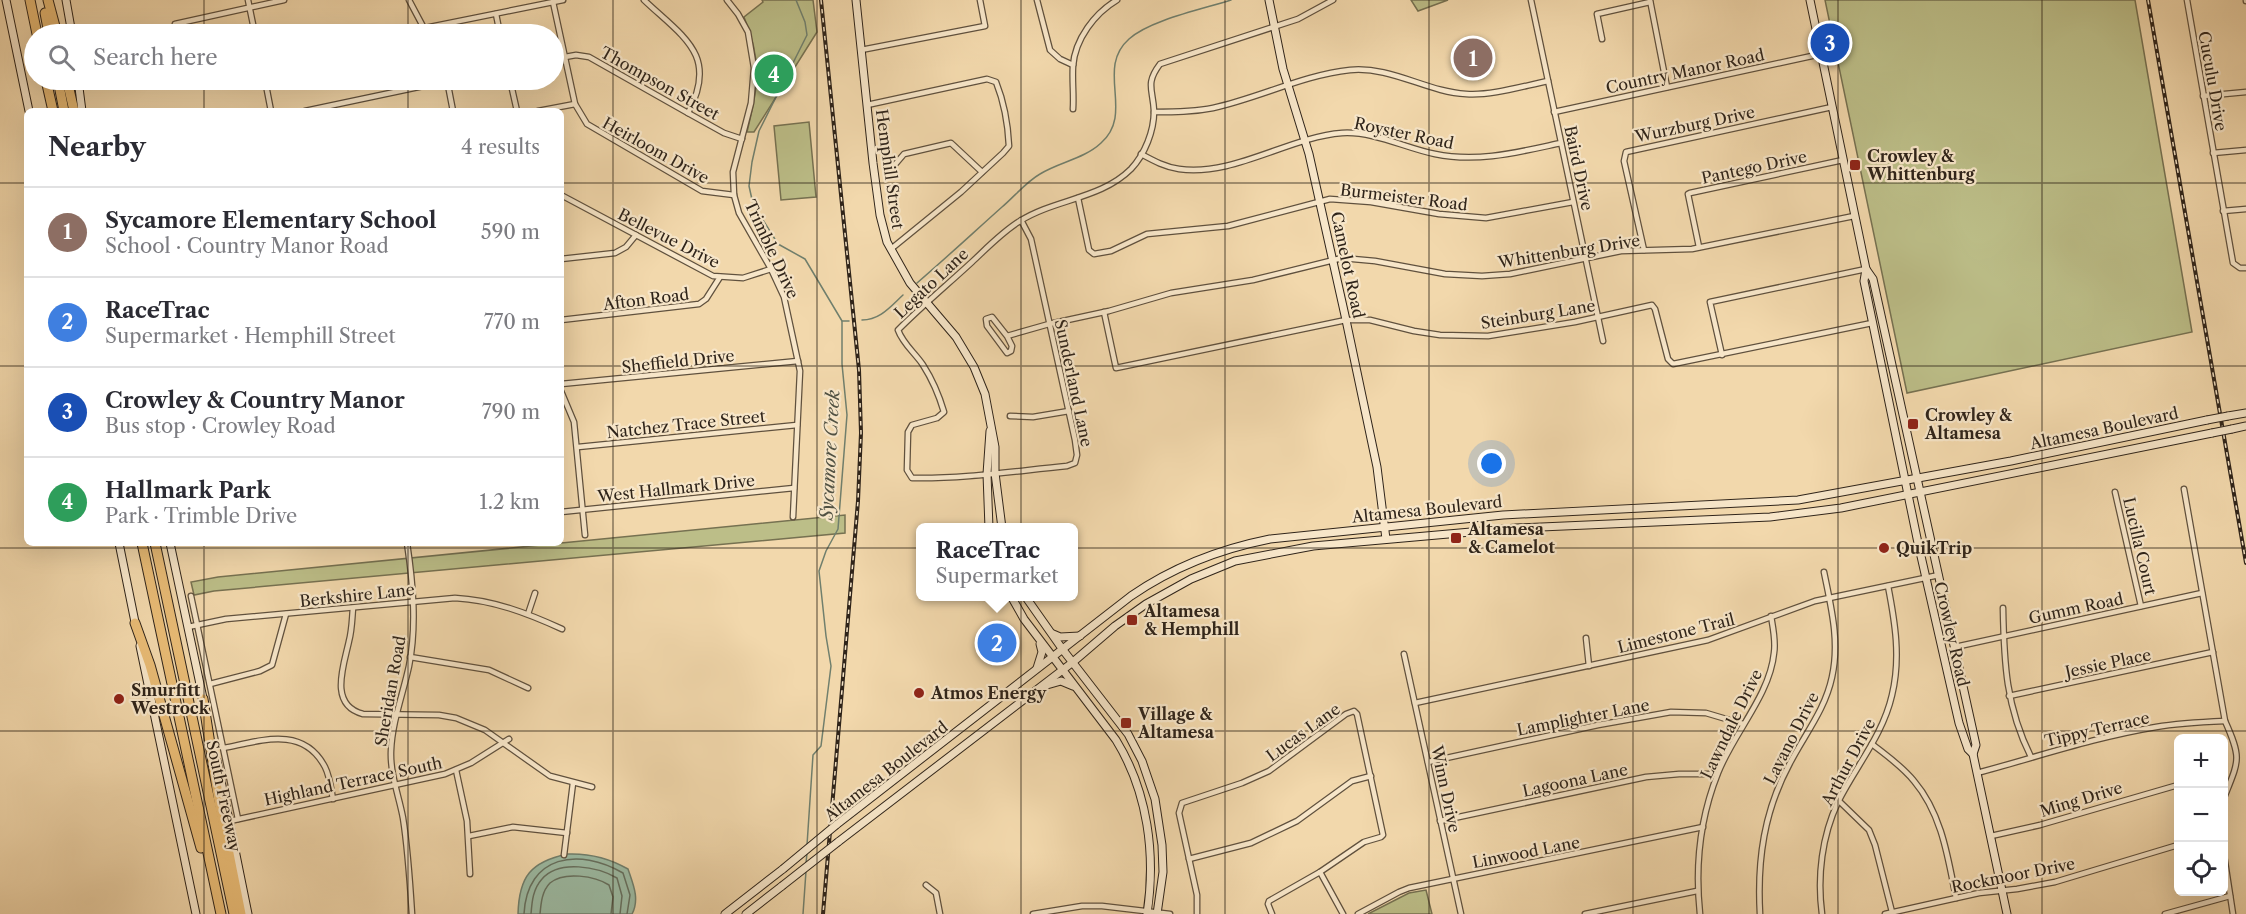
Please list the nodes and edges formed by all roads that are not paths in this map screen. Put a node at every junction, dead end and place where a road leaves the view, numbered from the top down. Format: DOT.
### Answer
graph roads {
  1 [pos="6,0"];
  2 [pos="30,0"];
  3 [pos="43,0"];
  4 [pos="48,0"];
  5 [pos="66,0"];
  6 [pos="248,0"];
  7 [pos="284,0"];
  8 [pos="409,0"];
  9 [pos="563,0"];
  10 [pos="644,0"];
  11 [pos="727,0"];
  12 [pos="856,0"];
  13 [pos="980,0"];
  14 [pos="1037,0"];
  15 [pos="1117,0"];
  16 [pos="1269,0"];
  17 [pos="1333,0"];
  18 [pos="1531,0"];
  19 [pos="1810,0"];
  20 [pos="2187,0"];
  21 [pos="1650,1"];
  22 [pos="553,2"];
  23 [pos="250,7"];
  24 [pos="496,14"];
  25 [pos="35,24"];
  26 [pos="48,24"];
  27 [pos="54,24"];
  28 [pos="70,24"];
  29 [pos="175,24"];
  30 [pos="253,24"];
  31 [pos="421,24"];
  32 [pos="447,24"];
  33 [pos="498,24"];
  34 [pos="558,24"];
  35 [pos="1275,27"];
  36 [pos="1602,39"];
  37 [pos="861,50"];
  38 [pos="564,52"];
  39 [pos="1821,54"];
  40 [pos="565,57"];
  41 [pos="1073,65"];
  42 [pos="1548,81"];
  43 [pos="1287,85"];
  44 [pos="24,87"];
  45 [pos="1667,87"];
  46 [pos="25,90"];
  47 [pos="46,90"];
  48 [pos="48,90"];
  49 [pos="60,90"];
  50 [pos="69,90"];
  51 [pos="79,90"];
  52 [pos="267,90"];
  53 [pos="401,90"];
  54 [pos="449,90"];
  55 [pos="512,90"];
  56 [pos="2246,92"];
  57 [pos="2203,96"];
  58 [pos="575,104"];
  59 [pos="867,105"];
  60 [pos="1832,107"];
  61 [pos="28,108"];
  62 [pos="47,108"];
  63 [pos="51,108"];
  64 [pos="63,108"];
  65 [pos="73,108"];
  66 [pos="82,108"];
  67 [pos="270,108"];
  68 [pos="319,108"];
  69 [pos="452,108"];
  70 [pos="516,108"];
  71 [pos="554,108"];
  72 [pos="1073,109"];
  73 [pos="1154,112"];
  74 [pos="1554,112"];
  75 [pos="688,113"];
  76 [pos="742,139"];
  77 [pos="1305,141"];
  78 [pos="1561,143"];
  79 [pos="2246,150"];
  80 [pos="2213,153"];
  81 [pos="1141,154"];
  82 [pos="1842,160"];
  83 [pos="892,168"];
  84 [pos="982,172"];
  85 [pos="734,195"];
  86 [pos="564,197"];
  87 [pos="1078,198"];
  88 [pos="1320,202"];
  89 [pos="1574,202"];
  90 [pos="2246,209"];
  91 [pos="2223,211"];
  92 [pos="1854,216"];
  93 [pos="1021,220"];
  94 [pos="636,235"];
  95 [pos="1699,248"];
  96 [pos="891,249"];
  97 [pos="1644,250"];
  98 [pos="564,259"];
  99 [pos="1585,259"];
  100 [pos="1332,260"];
  101 [pos="2243,268"];
  102 [pos="771,269"];
  103 [pos="1866,269"];
  104 [pos="720,277"];
  105 [pos="927,302"];
  106 [pos="1104,312"];
  107 [pos="1598,317"];
  108 [pos="564,320"];
  109 [pos="1346,320"];
  110 [pos="1872,323"];
  111 [pos="1049,324"];
  112 [pos="1007,336"];
  113 [pos="1886,338"];
  114 [pos="1603,341"];
  115 [pos="1722,355"];
  116 [pos="798,361"];
  117 [pos="564,384"];
  118 [pos="564,398"];
  119 [pos="1069,411"];
  120 [pos="2246,413"];
  121 [pos="1010,416"];
  122 [pos="797,426"];
  123 [pos="2246,426"];
  124 [pos="578,447"];
  125 [pos="2022,458"];
  126 [pos="991,473"];
  127 [pos="2021,473"];
  128 [pos="912,478"];
  129 [pos="1918,478"];
  130 [pos="1905,481"];
  131 [pos="794,488"];
  132 [pos="2184,489"];
  133 [pos="1921,492"];
  134 [pos="2115,492"];
  135 [pos="1908,494"];
  136 [pos="1795,500"];
  137 [pos="1601,509"];
  138 [pos="582,510"];
  139 [pos="564,512"];
  140 [pos="1796,514"];
  141 [pos="793,517"];
  142 [pos="989,523"];
  143 [pos="1001,523"];
  144 [pos="1602,524"];
  145 [pos="1385,527"];
  146 [pos="585,535"];
  147 [pos="1386,539"];
  148 [pos="120,546"];
  149 [pos="143,546"];
  150 [pos="155,546"];
  151 [pos="171,546"];
  152 [pos="407,546"];
  153 [pos="1824,572"];
  154 [pos="1939,575"];
  155 [pos="1926,578"];
  156 [pos="1888,586"];
  157 [pos="2202,592"];
  158 [pos="534,593"];
  159 [pos="191,596"];
  160 [pos="1829,597"];
  161 [pos="1014,601"];
  162 [pos="1028,601"];
  163 [pos="412,602"];
  164 [pos="2141,606"];
  165 [pos="353,608"];
  166 [pos="2003,608"];
  167 [pos="286,614"];
  168 [pos="528,614"];
  169 [pos="1771,616"];
  170 [pos="135,623"];
  171 [pos="198,625"];
  172 [pos="188,627"];
  173 [pos="562,629"];
  174 [pos="1051,633"];
  175 [pos="1082,635"];
  176 [pos="2004,636"];
  177 [pos="1586,638"];
  178 [pos="1039,639"];
  179 [pos="1955,647"];
  180 [pos="1063,650"];
  181 [pos="2213,652"];
  182 [pos="1404,654"];
  183 [pos="410,657"];
  184 [pos="1053,658"];
  185 [pos="1073,662"];
  186 [pos="1589,666"];
  187 [pos="1062,670"];
  188 [pos="1035,672"];
  189 [pos="210,684"];
  190 [pos="1041,686"];
  191 [pos="528,688"];
  192 [pos="1076,688"];
  193 [pos="2009,696"];
  194 [pos="203,699"];
  195 [pos="1415,703"];
  196 [pos="397,714"];
  197 [pos="973,720"];
  198 [pos="2225,721"];
  199 [pos="1743,724"];
  200 [pos="982,731"];
  201 [pos="509,739"];
  202 [pos="503,744"];
  203 [pos="1872,744"];
  204 [pos="224,748"];
  205 [pos="1973,754"];
  206 [pos="2031,757"];
  207 [pos="1428,762"];
  208 [pos="456,770"];
  209 [pos="1145,771"];
  210 [pos="1977,773"];
  211 [pos="1717,774"];
  212 [pos="1133,775"];
  213 [pos="1371,776"];
  214 [pos="2228,782"];
  215 [pos="573,783"];
  216 [pos="396,786"];
  217 [pos="2174,786"];
  218 [pos="592,787"];
  219 [pos="333,799"];
  220 [pos="1839,801"];
  221 [pos="238,819"];
  222 [pos="230,820"];
  223 [pos="1440,821"];
  224 [pos="1703,827"];
  225 [pos="567,832"];
  226 [pos="469,836"];
  227 [pos="1991,836"];
  228 [pos="2174,846"];
  229 [pos="564,855"];
  230 [pos="1189,859"];
  231 [pos="1320,872"];
  232 [pos="470,874"];
  233 [pos="1452,879"];
  234 [pos="2228,884"];
  235 [pos="926,885"];
  236 [pos="2002,890"];
  237 [pos="1697,891"];
  238 [pos="2230,896"];
  239 [pos="1956,898"];
  240 [pos="1893,912"];
  241 [pos="1147,913"];
  242 [pos="196,914"];
  243 [pos="220,914"];
  244 [pos="234,914"];
  245 [pos="242,914"];
  246 [pos="249,914"];
  247 [pos="412,914"];
  248 [pos="725,914"];
  249 [pos="746,914"];
  250 [pos="940,914"];
  251 [pos="1033,914"];
  252 [pos="1157,914"];
  253 [pos="1170,914"];
  254 [pos="1197,914"];
  255 [pos="1272,914"];
  256 [pos="1343,914"];
  257 [pos="1358,914"];
  258 [pos="1461,914"];
  259 [pos="1585,914"];
  260 [pos="1700,914"];
  261 [pos="1760,914"];
  262 [pos="1822,914"];
  263 [pos="1885,914"];
  264 [pos="2007,914"];
  265 [pos="2165,914"];
  266 [pos="2233,914"];
  1 -- 44 [label="main road"];
  2 -- 25 [label="highway"];
  3 -- 26 [label="highway"];
  4 -- 27 [label="highway"];
  5 -- 28 [label="main road"];
  6 -- 23 [label="street"];
  7 -- 23 [label="street"];
  8 -- 31 [label="street"];
  9 -- 22 [label="street"];
  10 -- 75 [label="street"];
  11 -- 76 [label="street, Trimble Drive"];
  12 -- 37 [label="main road, Hemphill Street"];
  13 -- 37 [label="street"];
  14 -- 41 [label="street"];
  15 -- 41 [label="street"];
  16 -- 35 [label="main road, Camelot Road"];
  17 -- 35 [label="street"];
  18 -- 42 [label="street, Baird Drive"];
  19 -- 39 [label="main road, Crowley Road"];
  20 -- 57 [label="street, Cuculu Drive"];
  21 -- 36 [label="street"];
  21 -- 45 [label="street"];
  22 -- 24 [label="street"];
  22 -- 34 [label="street, Heirloom Drive"];
  23 -- 29 [label="street"];
  23 -- 30 [label="street"];
  24 -- 32 [label="street"];
  24 -- 33 [label="street"];
  35 -- 43 [label="main road, Camelot Road"];
  35 -- 73 [label="street, Legato Lane"];
  37 -- 59 [label="main road, Hemphill Street"];
  38 -- 40 [label="street, Heirloom Drive"];
  39 -- 45 [label="street, Country Manor Road"];
  39 -- 60 [label="main road, Crowley Road"];
  40 -- 58 [label="street, Heirloom Drive"];
  40 -- 75 [label="street, Thompson Street"];
  41 -- 72 [label="street"];
  42 -- 43 [label="street"];
  42 -- 74 [label="street, Baird Drive"];
  43 -- 73 [label="street"];
  43 -- 77 [label="main road, Camelot Road"];
  45 -- 74 [label="street, Country Manor Road"];
  46 -- 61 [label="main road"];
  47 -- 62 [label="highway"];
  48 -- 63 [label="highway"];
  49 -- 64 [label="highway"];
  50 -- 65 [label="highway"];
  51 -- 66 [label="main road"];
  52 -- 67 [label="street"];
  53 -- 68 [label="street"];
  54 -- 69 [label="street"];
  55 -- 70 [label="street"];
  56 -- 57 [label="street"];
  57 -- 80 [label="street, Cuculu Drive"];
  58 -- 71 [label="street"];
  58 -- 85 [label="street, Heirloom Drive"];
  59 -- 84 [label="street"];
  59 -- 96 [label="main road, Hemphill Street"];
  60 -- 82 [label="main road, Crowley Road"];
  60 -- 97 [label="street, Wurzburg Drive"];
  73 -- 81 [label="street, Legato Lane"];
  74 -- 78 [label="street, Baird Drive"];
  75 -- 76 [label="street, Thompson Street"];
  76 -- 85 [label="street, Trimble Drive"];
  77 -- 78 [label="street, Royster Road"];
  77 -- 81 [label="street, Royster Road"];
  77 -- 88 [label="main road, Camelot Road"];
  78 -- 89 [label="street, Baird Drive"];
  79 -- 80 [label="street"];
  80 -- 91 [label="street, Cuculu Drive"];
  81 -- 87 [label="street, Legato Lane"];
  82 -- 92 [label="main road, Crowley Road"];
  82 -- 95 [label="street, Pantego Drive"];
  83 -- 84 [label="street"];
  84 -- 96 [label="street"];
  85 -- 102 [label="street, Trimble Drive"];
  86 -- 94 [label="street, Bellevue Drive"];
  87 -- 88 [label="street, Burmeister Road"];
  87 -- 93 [label="street, Legato Lane"];
  88 -- 89 [label="street, Burmeister Road"];
  88 -- 100 [label="main road, Camelot Road"];
  89 -- 99 [label="street, Baird Drive"];
  90 -- 91 [label="street"];
  91 -- 101 [label="street, Cuculu Drive"];
  92 -- 95 [label="street, Whittenburg Drive"];
  92 -- 103 [label="main road, Crowley Road"];
  93 -- 105 [label="street, Legato Lane"];
  93 -- 111 [label="street, Sunderland Lane"];
  94 -- 98 [label="street"];
  94 -- 104 [label="street, Bellevue Drive"];
  95 -- 97 [label="street, Whittenburg Drive"];
  96 -- 105 [label="main road, Hemphill Street"];
  97 -- 99 [label="street, Whittenburg Drive"];
  99 -- 100 [label="street, Whittenburg Drive"];
  99 -- 107 [label="street, Baird Drive"];
  100 -- 106 [label="street, Whittenburg Drive"];
  100 -- 109 [label="main road, Camelot Road"];
  102 -- 104 [label="street, Bellevue Drive"];
  102 -- 116 [label="street, Trimble Drive"];
  103 -- 110 [label="main road, Crowley Road"];
  103 -- 113 [label="main road, Crowley Road"];
  103 -- 115 [label="street"];
  104 -- 108 [label="street, Afton Road"];
  105 -- 126 [label="main road, Hemphill Street"];
  105 -- 128 [label="street, Legato Lane"];
  106 -- 109 [label="street, Steinburg Lane"];
  106 -- 111 [label="street, Whittenburg Drive"];
  107 -- 109 [label="street, Steinburg Lane"];
  107 -- 114 [label="street, Baird Drive"];
  107 -- 115 [label="street, Steinburg Lane"];
  109 -- 145 [label="main road, Camelot Road"];
  110 -- 113 [label="main road"];
  110 -- 115 [label="street, Steinburg Lane"];
  110 -- 130 [label="main road, Crowley Road"];
  111 -- 112 [label="street, Whittenburg Drive"];
  111 -- 119 [label="street, Sunderland Lane"];
  112 -- 112 [label="street"];
  113 -- 129 [label="main road, Crowley Road"];
  116 -- 117 [label="street, Sheffield Drive"];
  116 -- 122 [label="street, Trimble Drive"];
  118 -- 124 [label="street"];
  119 -- 121 [label="street"];
  119 -- 126 [label="street, Sunderland Lane"];
  120 -- 125 [label="main road, Altamesa Boulevard, bridge"];
  122 -- 124 [label="street, Natchez Trace Street"];
  122 -- 131 [label="street, Trimble Drive"];
  123 -- 127 [label="main road, Altamesa Boulevard, bridge"];
  124 -- 138 [label="street"];
  125 -- 127 [label="main road"];
  125 -- 129 [label="main road, Altamesa Boulevard"];
  126 -- 128 [label="street, Sunderland Lane"];
  126 -- 142 [label="main road, Hemphill Street"];
  126 -- 143 [label="main road, Hemphill Street"];
  127 -- 133 [label="main road, Altamesa Boulevard"];
  129 -- 130 [label="main road, Altamesa Boulevard"];
  129 -- 133 [label="main road, Crowley Road"];
  130 -- 135 [label="main road, Crowley Road"];
  130 -- 136 [label="main road, Altamesa Boulevard"];
  131 -- 138 [label="street, West Hallmark Drive"];
  131 -- 141 [label="street, Trimble Drive"];
  132 -- 157 [label="street"];
  133 -- 135 [label="main road, Altamesa Boulevard"];
  133 -- 154 [label="main road, Crowley Road"];
  134 -- 164 [label="street, Lucilla Court"];
  135 -- 140 [label="main road, Altamesa Boulevard"];
  135 -- 155 [label="main road, Crowley Road"];
  136 -- 137 [label="main road, Altamesa Boulevard"];
  136 -- 140 [label="main road"];
  137 -- 144 [label="main road"];
  137 -- 145 [label="main road, Altamesa Boulevard"];
  138 -- 139 [label="street, West Hallmark Drive"];
  138 -- 146 [label="street"];
  140 -- 144 [label="main road, Altamesa Boulevard"];
  144 -- 147 [label="main road, Altamesa Boulevard"];
  145 -- 147 [label="main road, Camelot Road"];
  145 -- 175 [label="main road, Altamesa Boulevard"];
  147 -- 185 [label="main road, Altamesa Boulevard"];
  148 -- 170 [label="main road"];
  149 -- 243 [label="highway, South Freeway"];
  150 -- 244 [label="highway, South Freeway"];
  151 -- 172 [label="main road, South Freeway"];
  152 -- 163 [label="street, Sheridan Road"];
  153 -- 160 [label="street, Lavano Drive"];
  154 -- 155 [label="street, Limestone Trail"];
  154 -- 179 [label="main road, Crowley Road"];
  155 -- 156 [label="street, Limestone Trail"];
  155 -- 205 [label="main road, Crowley Road"];
  156 -- 160 [label="street, Limestone Trail"];
  156 -- 203 [label="street, Arthur Drive"];
  157 -- 164 [label="street, Gumm Road"];
  157 -- 181 [label="street"];
  158 -- 168 [label="street"];
  159 -- 171 [label="street"];
  160 -- 169 [label="street, Limestone Trail"];
  160 -- 261 [label="street, Lavano Drive"];
  161 -- 178 [label="main road"];
  162 -- 174 [label="main road"];
  163 -- 165 [label="street, Berkshire Lane"];
  163 -- 168 [label="street, Berkshire Lane"];
  163 -- 183 [label="street, Sheridan Road"];
  164 -- 176 [label="street, Gumm Road"];
  165 -- 167 [label="street, Berkshire Lane"];
  165 -- 196 [label="street"];
  166 -- 176 [label="street"];
  167 -- 171 [label="street, Berkshire Lane"];
  167 -- 189 [label="street"];
  168 -- 173 [label="street, Berkshire Lane"];
  169 -- 186 [label="street, Limestone Trail"];
  169 -- 199 [label="street, Lawndale Drive"];
  170 -- 242 [label="main road"];
  170 -- 243 [label="highway"];
  171 -- 172 [label="street, Berkshire Lane"];
  171 -- 189 [label="street"];
  172 -- 194 [label="main road, South Freeway"];
  174 -- 175 [label="main road"];
  174 -- 180 [label="main road"];
  175 -- 180 [label="main road, Altamesa Boulevard"];
  176 -- 179 [label="street, Gumm Road"];
  176 -- 193 [label="street"];
  177 -- 186 [label="street"];
  178 -- 184 [label="main road"];
  178 -- 188 [label="main road"];
  179 -- 205 [label="main road, Crowley Road"];
  180 -- 184 [label="main road, Altamesa Boulevard"];
  180 -- 185 [label="main road"];
  181 -- 193 [label="street, Jessie Place"];
  181 -- 198 [label="street"];
  182 -- 195 [label="street"];
  183 -- 191 [label="street"];
  183 -- 196 [label="street, Sheridan Road"];
  184 -- 187 [label="main road"];
  184 -- 188 [label="main road, Altamesa Boulevard"];
  185 -- 187 [label="main road, Altamesa Boulevard"];
  185 -- 209 [label="main road"];
  186 -- 195 [label="street, Limestone Trail"];
  187 -- 190 [label="main road, Altamesa Boulevard"];
  187 -- 192 [label="main road"];
  188 -- 197 [label="main road, Altamesa Boulevard"];
  189 -- 204 [label="street"];
  190 -- 192 [label="main road"];
  190 -- 200 [label="main road, Altamesa Boulevard"];
  192 -- 212 [label="main road"];
  193 -- 206 [label="street"];
  194 -- 222 [label="main road, South Freeway"];
  194 -- 245 [label="highway"];
  195 -- 207 [label="street, Winn Drive"];
  196 -- 202 [label="street"];
  196 -- 216 [label="street, Sheridan Road"];
  197 -- 200 [label="main road"];
  197 -- 248 [label="main road, Altamesa Boulevard, bridge"];
  198 -- 206 [label="street, Tippy Terrace"];
  198 -- 214 [label="street"];
  199 -- 207 [label="street, Lamplighter Lane"];
  199 -- 211 [label="street, Lawndale Drive"];
  200 -- 249 [label="main road, Altamesa Boulevard, bridge"];
  201 -- 202 [label="street, Highland Terrace South"];
  202 -- 208 [label="street, Highland Terrace South"];
  202 -- 215 [label="street"];
  203 -- 220 [label="street, Arthur Drive"];
  203 -- 239 [label="street"];
  204 -- 219 [label="street"];
  204 -- 221 [label="street"];
  205 -- 210 [label="main road, Crowley Road"];
  206 -- 210 [label="street, Tippy Terrace"];
  207 -- 223 [label="street, Winn Drive"];
  208 -- 216 [label="street, Highland Terrace South"];
  208 -- 226 [label="street"];
  209 -- 212 [label="main road"];
  209 -- 252 [label="main road"];
  210 -- 227 [label="main road, Crowley Road"];
  211 -- 223 [label="street, Lagoona Lane"];
  211 -- 224 [label="street, Lawndale Drive"];
  212 -- 241 [label="main road"];
  213 -- 230 [label="street"];
  213 -- 230 [label="street, Lucas Lane"];
  213 -- 231 [label="street, Lucas Lane"];
  215 -- 218 [label="street"];
  215 -- 225 [label="street"];
  216 -- 219 [label="street, Highland Terrace South"];
  216 -- 247 [label="street, Sheridan Road"];
  217 -- 227 [label="street, Ming Drive"];
  219 -- 221 [label="street, Highland Terrace South"];
  220 -- 240 [label="street"];
  220 -- 262 [label="street, Arthur Drive"];
  221 -- 222 [label="street, Highland Terrace South"];
  222 -- 246 [label="main road, South Freeway"];
  223 -- 233 [label="street, Winn Drive"];
  224 -- 233 [label="street, Linwood Lane"];
  224 -- 237 [label="street, Lawndale Drive"];
  225 -- 226 [label="street"];
  225 -- 229 [label="street"];
  226 -- 232 [label="street"];
  227 -- 236 [label="main road, Crowley Road"];
  228 -- 236 [label="street, Rockmoor Drive"];
  230 -- 254 [label="street, Lucas Lane"];
  231 -- 255 [label="street, Lucas Lane"];
  231 -- 256 [label="street"];
  233 -- 257 [label="street, Linwood Lane"];
  233 -- 258 [label="street, Winn Drive"];
  234 -- 238 [label="street"];
  235 -- 250 [label="street"];
  236 -- 239 [label="street, Rockmoor Drive"];
  236 -- 264 [label="main road, Crowley Road"];
  237 -- 259 [label="street"];
  237 -- 260 [label="street, Lawndale Drive"];
  238 -- 265 [label="street"];
  238 -- 266 [label="street"];
  239 -- 240 [label="street, Rockmoor Drive"];
  240 -- 263 [label="street, Rockmoor Drive"];
  241 -- 251 [label="street"];
  241 -- 252 [label="street"];
  252 -- 253 [label="street"];
}
